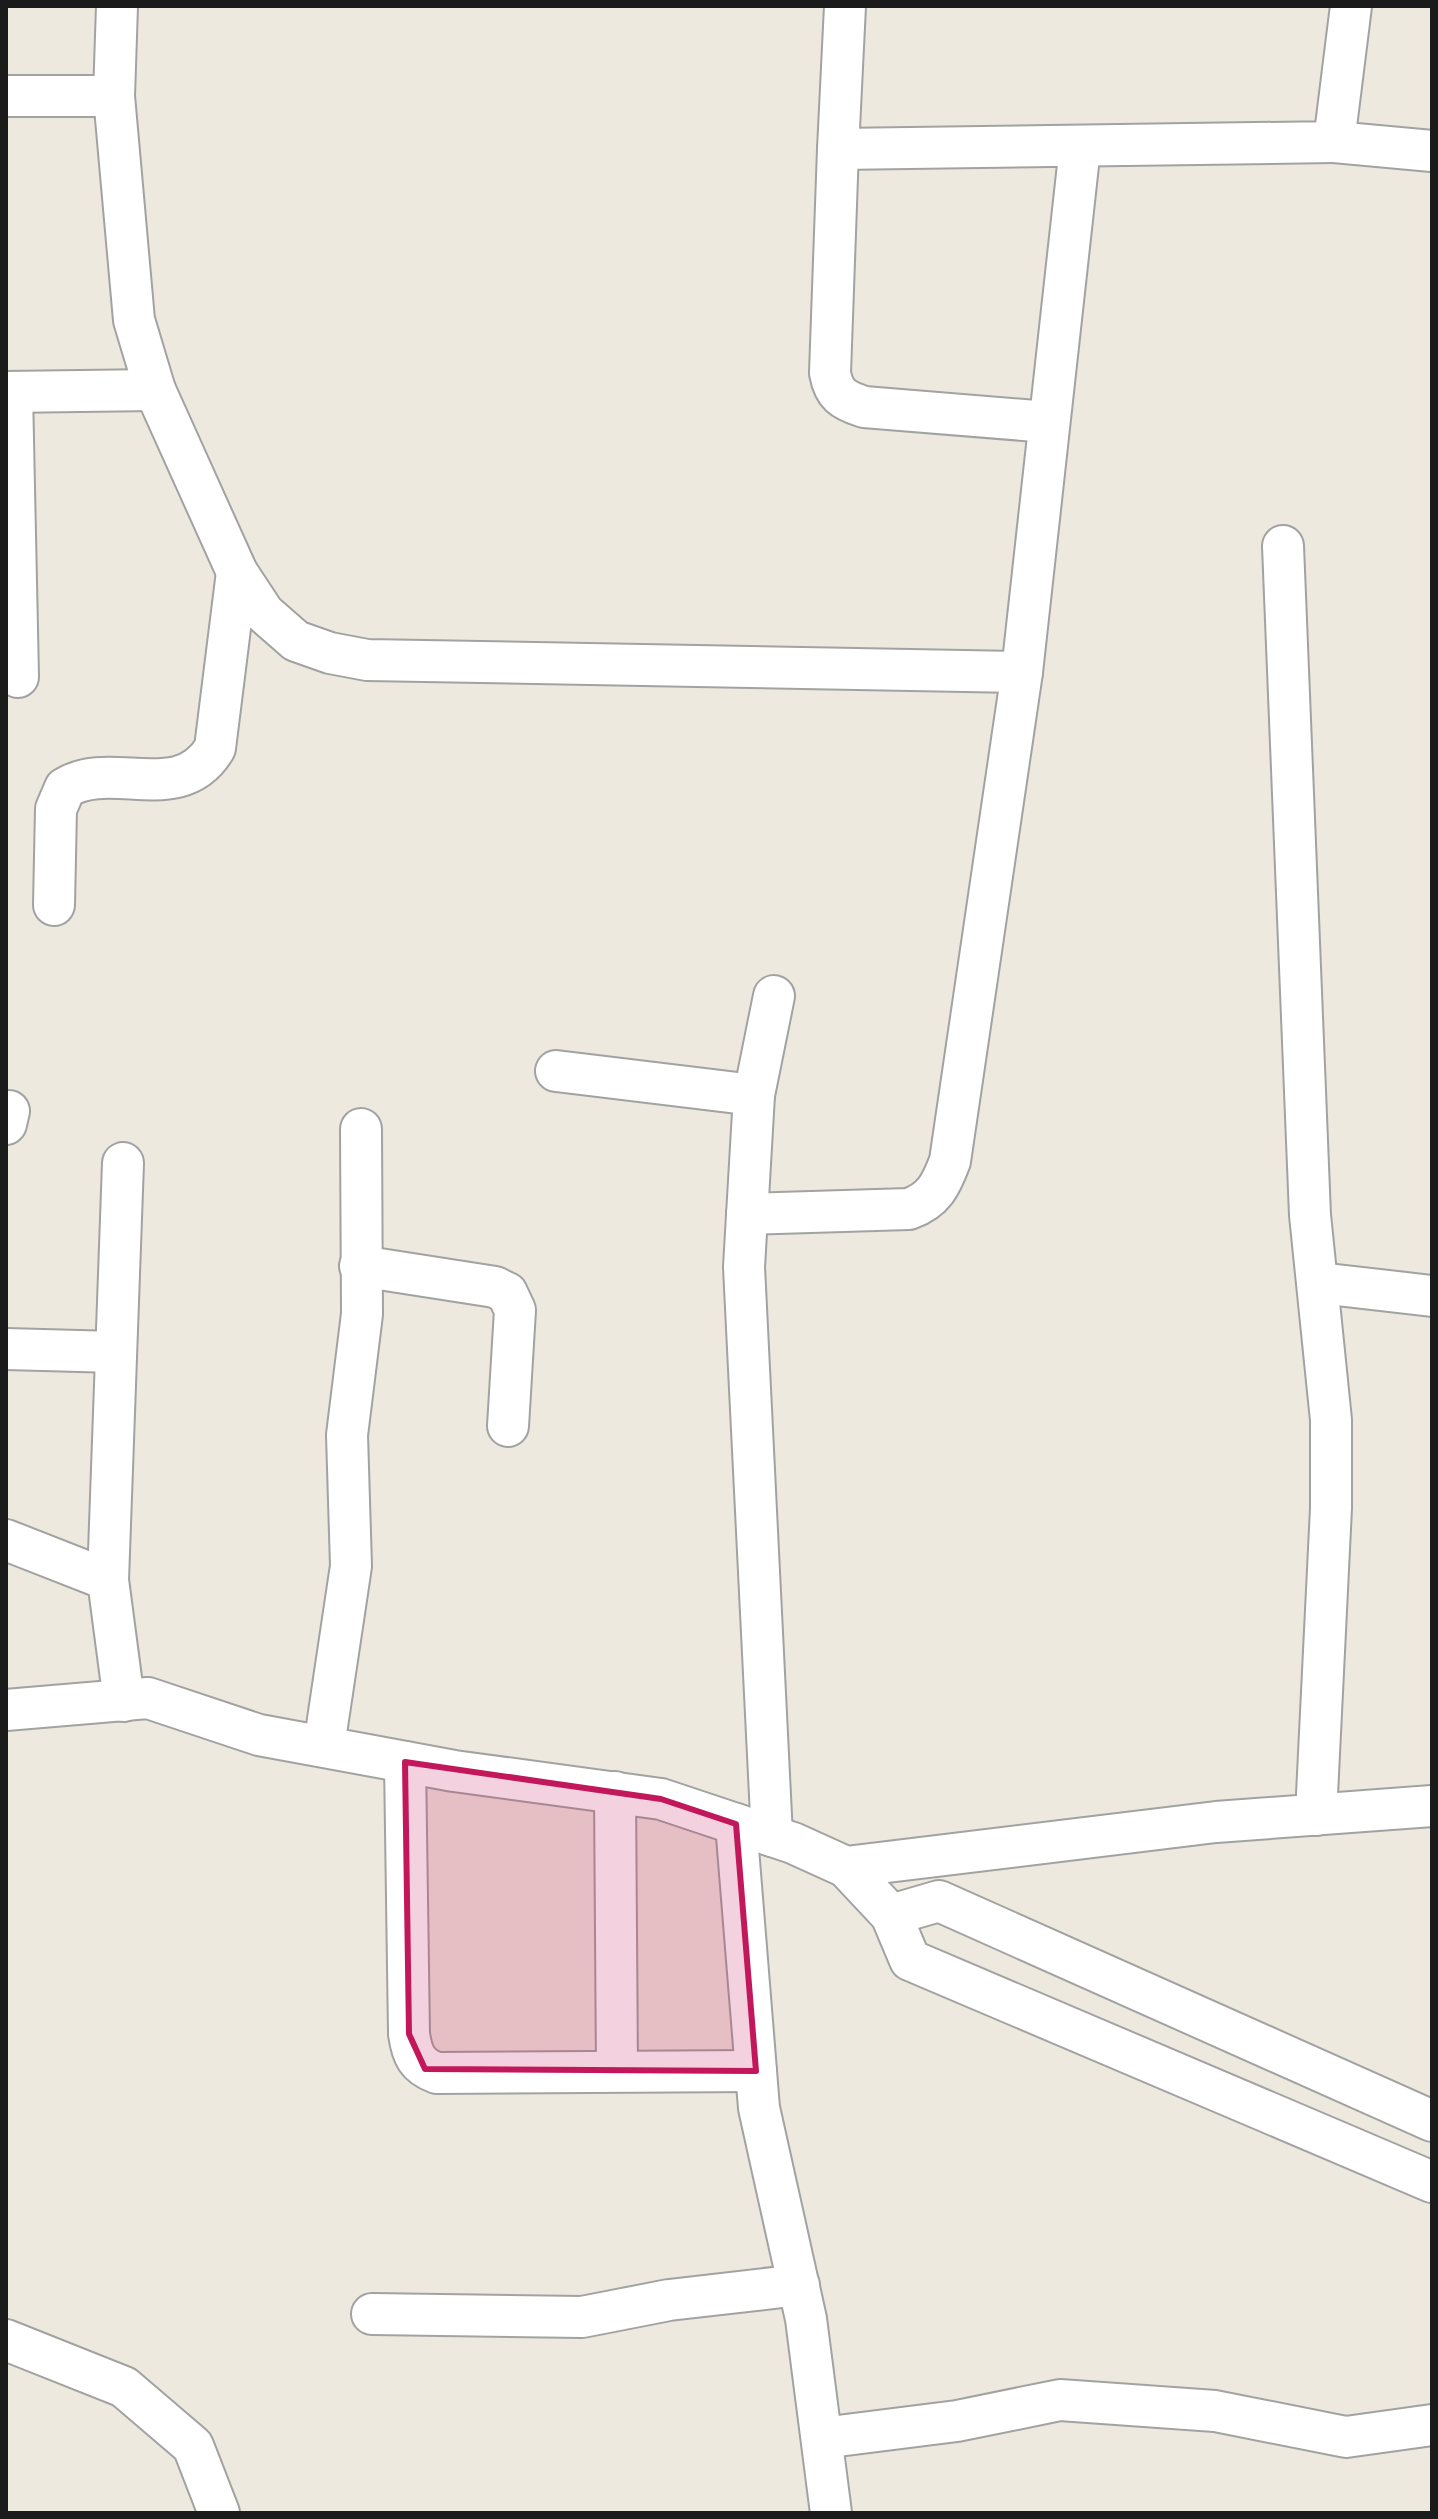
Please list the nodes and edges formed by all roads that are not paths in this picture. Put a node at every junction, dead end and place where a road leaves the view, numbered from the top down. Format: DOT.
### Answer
graph roads {
  1 [pos="117,6"];
  2 [pos="845,6"];
  3 [pos="1351,6"];
  4 [pos="6,96"];
  5 [pos="114,96"];
  6 [pos="1334,142"];
  7 [pos="1080,147"];
  8 [pos="838,149"];
  9 [pos="1432,151"];
  10 [pos="155,390"];
  11 [pos="9,392"];
  12 [pos="1048,422"];
  13 [pos="1283,546"];
  14 [pos="237,572"];
  15 [pos="1022,672"];
  16 [pos="18,677"];
  17 [pos="54,905"];
  18 [pos="774,996"];
  19 [pos="556,1071"];
  20 [pos="754,1095"];
  21 [pos="361,1129"];
  22 [pos="123,1163"];
  23 [pos="747,1214"];
  24 [pos="360,1266"];
  25 [pos="1319,1283"];
  26 [pos="1432,1296"];
  27 [pos="6,1349"];
  28 [pos="116,1352"];
  29 [pos="508,1426"];
  30 [pos="6,1540"];
  31 [pos="108,1580"];
  32 [pos="124,1701"];
  33 [pos="6,1710"];
  34 [pos="324,1746"];
  35 [pos="405,1762"];
  36 [pos="615,1792"];
  37 [pos="1432,1806"];
  38 [pos="1316,1815"];
  39 [pos="754,1830"];
  40 [pos="846,1867"];
  41 [pos="891,1915"];
  42 [pos="1289,2056"];
  43 [pos="617,2071"];
  44 [pos="756,2071"];
  45 [pos="1267,2112"];
  46 [pos="1432,2121"];
  47 [pos="1432,2182"];
  48 [pos="799,2285"];
  49 [pos="372,2314"];
  50 [pos="6,2340"];
  51 [pos="1432,2425"];
  52 [pos="822,2438"];
  53 [pos="219,2513"];
  54 [pos="831,2513"];
  1 -- 5 [label="street"];
  2 -- 8 [label="street"];
  3 -- 6 [label="street"];
  4 -- 5 [label="street"];
  5 -- 10 [label="street"];
  6 -- 7 [label="street"];
  6 -- 9 [label="street"];
  7 -- 8 [label="street"];
  7 -- 12 [label="street"];
  8 -- 12 [label="street"];
  10 -- 11 [label="street"];
  10 -- 14 [label="street"];
  11 -- 16 [label="street"];
  12 -- 15 [label="street"];
  13 -- 25 [label="street"];
  14 -- 15 [label="street"];
  14 -- 17 [label="street"];
  15 -- 23 [label="street"];
  18 -- 20 [label="street"];
  19 -- 20 [label="street"];
  20 -- 23 [label="street"];
  21 -- 24 [label="street"];
  22 -- 28 [label="street"];
  23 -- 39 [label="street"];
  24 -- 29 [label="street"];
  24 -- 34 [label="street"];
  25 -- 26 [label="street"];
  25 -- 38 [label="street"];
  27 -- 28 [label="street"];
  28 -- 31 [label="street"];
  30 -- 31 [label="street"];
  31 -- 32 [label="street"];
  32 -- 33 [label="street"];
  32 -- 34 [label="street"];
  34 -- 35 [label="street"];
  35 -- 36 [label="street"];
  35 -- 43 [label="street"];
  36 -- 39 [label="street"];
  36 -- 43 [label="street"];
  37 -- 38 [label="street"];
  38 -- 40 [label="street"];
  39 -- 40 [label="street"];
  39 -- 44 [label="street"];
  40 -- 41 [label="street"];
  41 -- 42 [label="street"];
  41 -- 45 [label="street"];
  42 -- 45 [label="street"];
  42 -- 46 [label="street"];
  43 -- 44 [label="street"];
  44 -- 48 [label="street"];
  45 -- 47 [label="street"];
  48 -- 49 [label="street"];
  48 -- 52 [label="street"];
  50 -- 53 [label="street"];
  51 -- 52 [label="street"];
  52 -- 54 [label="street"];
}
